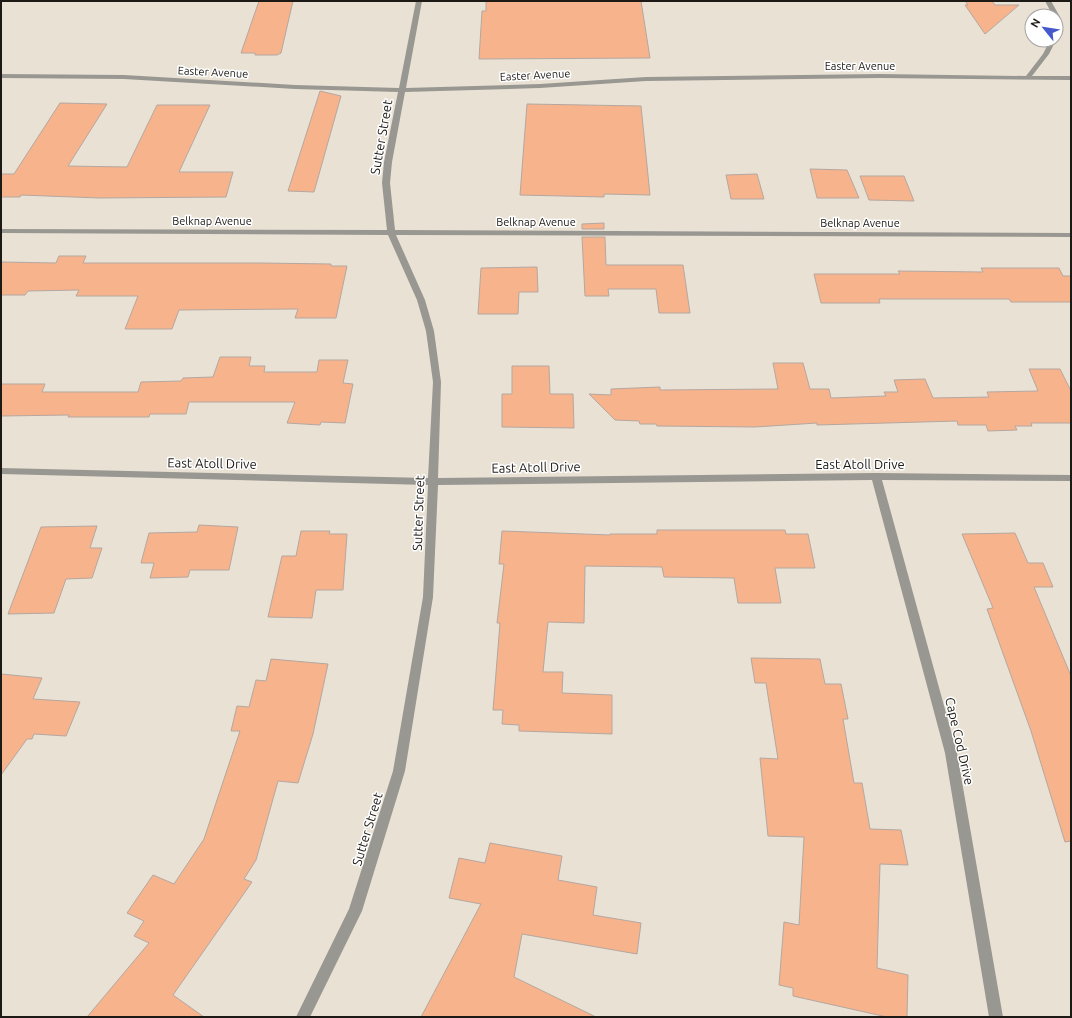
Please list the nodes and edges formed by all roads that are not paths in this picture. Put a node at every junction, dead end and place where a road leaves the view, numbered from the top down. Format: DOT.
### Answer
graph roads {
  1 [pos="419,1"];
  2 [pos="1049,48"];
  3 [pos="1,76"];
  4 [pos="1028,77"];
  5 [pos="1071,78"];
  6 [pos="402,90"];
  7 [pos="1,231"];
  8 [pos="391,232"];
  9 [pos="1071,235"];
  10 [pos="1,471"];
  11 [pos="876,476"];
  12 [pos="1071,478"];
  13 [pos="432,482"];
  14 [pos="304,1017"];
  15 [pos="996,1017"];
  1 -- 6 [label="street, Sutter Street"];
  2 -- 4 [label="street"];
  3 -- 6 [label="street, Easter Avenue"];
  4 -- 5 [label="street, Easter Avenue"];
  4 -- 6 [label="street, Easter Avenue"];
  6 -- 8 [label="street, Sutter Street"];
  7 -- 8 [label="street, Belknap Avenue"];
  8 -- 9 [label="street, Belknap Avenue"];
  8 -- 13 [label="street, Sutter Street"];
  10 -- 13 [label="street, East Atoll Drive"];
  11 -- 12 [label="street, East Atoll Drive"];
  11 -- 13 [label="street, East Atoll Drive"];
  11 -- 15 [label="street, Cape Cod Drive"];
  13 -- 14 [label="street, Sutter Street"];
}
